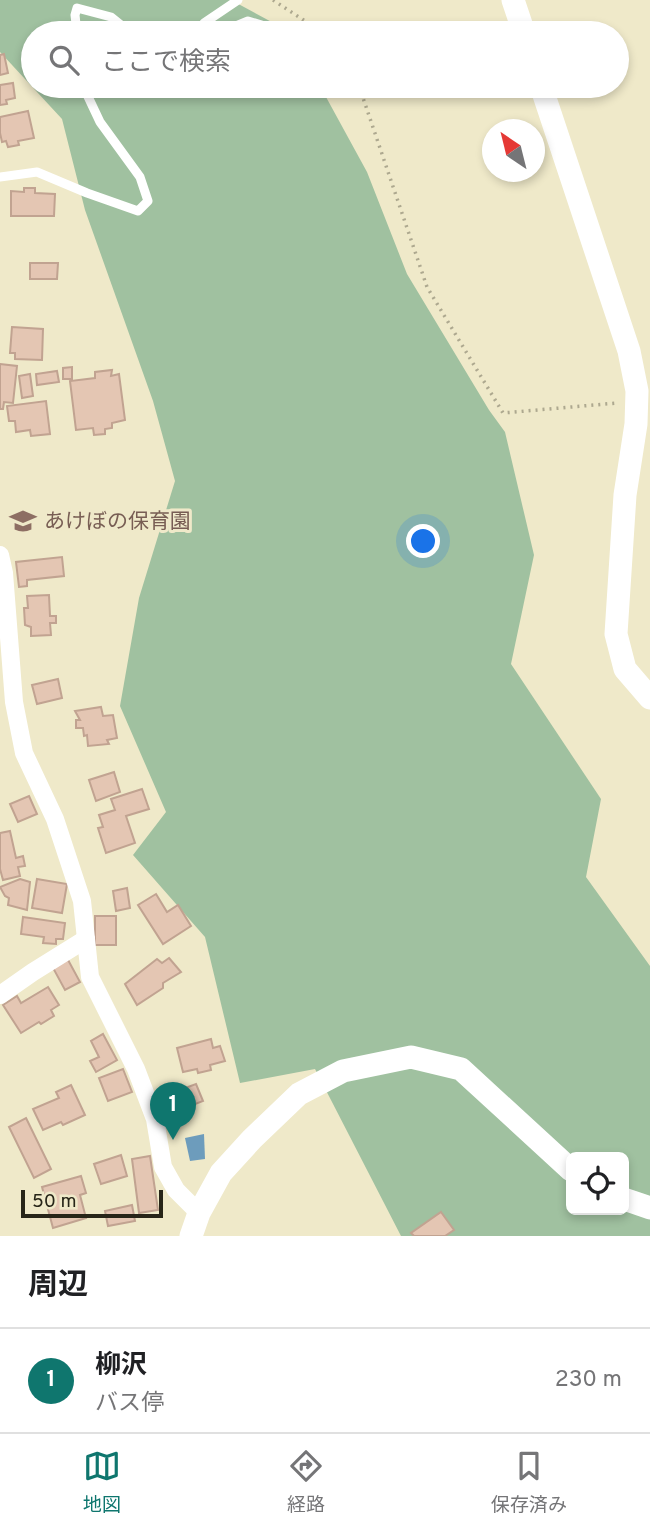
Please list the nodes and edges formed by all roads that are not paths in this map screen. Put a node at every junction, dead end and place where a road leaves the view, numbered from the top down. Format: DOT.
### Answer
graph roads {
  1 [pos="238,0"];
  2 [pos="513,0"];
  3 [pos="76,21"];
  4 [pos="116,21"];
  5 [pos="207,21"];
  6 [pos="520,21"];
  7 [pos="89,98"];
  8 [pos="545,98"];
  9 [pos="0,177"];
  10 [pos="0,555"];
  11 [pos="650,698"];
  12 [pos="9,716"];
  13 [pos="86,939"];
  14 [pos="0,995"];
  15 [pos="566,1165"];
  16 [pos="629,1201"];
  17 [pos="650,1208"];
  18 [pos="199,1213"];
  19 [pos="191,1236"];
  1 -- 5 [label="lane"];
  2 -- 6 [label="street"];
  3 -- 4 [label="lane"];
  7 -- 9 [label="lane"];
  8 -- 11 [label="street"];
  10 -- 12 [label="street"];
  12 -- 13 [label="street"];
  13 -- 14 [label="street"];
  13 -- 18 [label="street"];
  15 -- 18 [label="street"];
  16 -- 17 [label="street"];
  18 -- 19 [label="street"];
}
